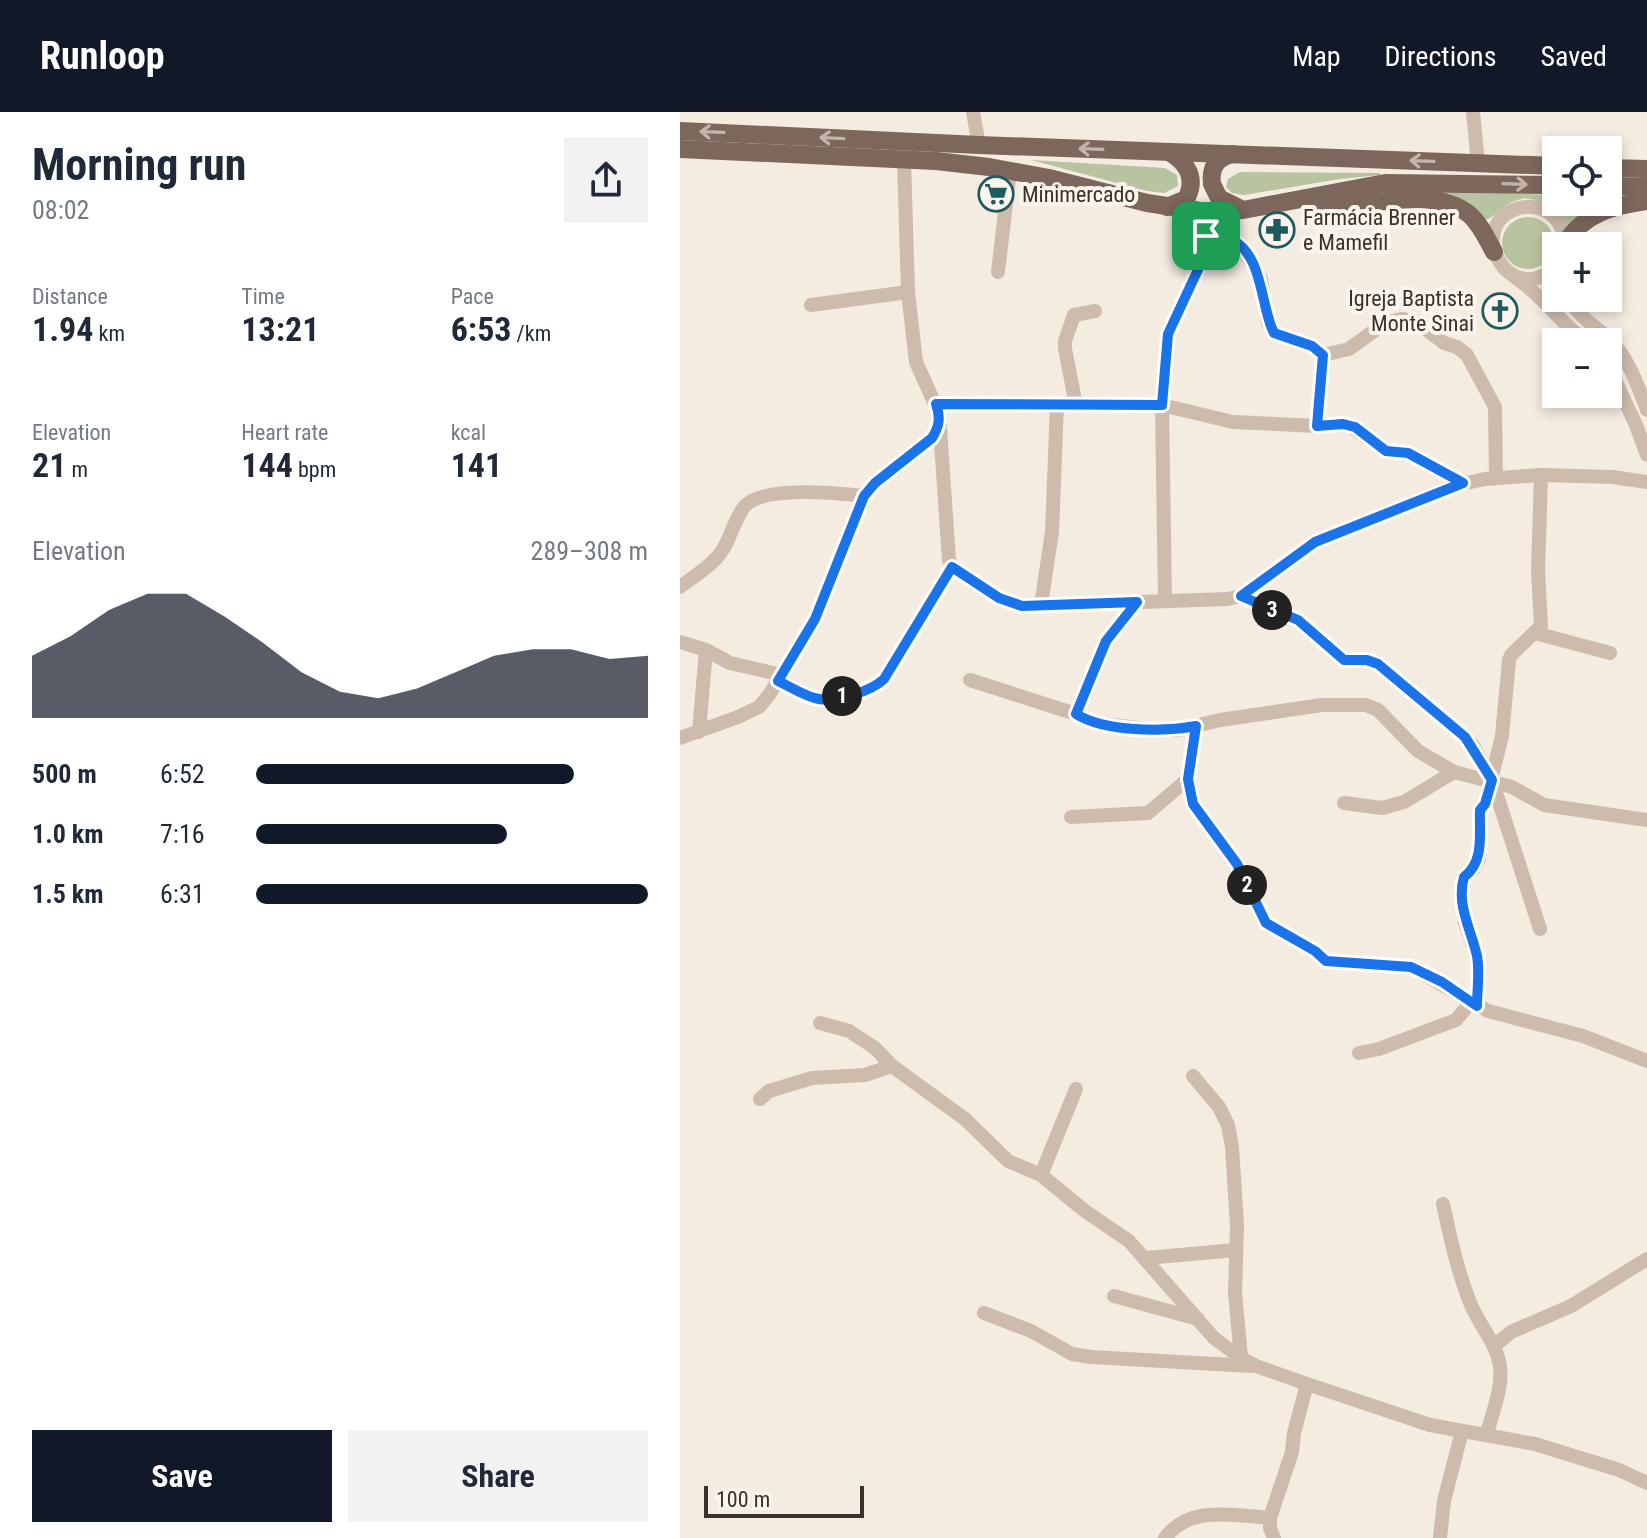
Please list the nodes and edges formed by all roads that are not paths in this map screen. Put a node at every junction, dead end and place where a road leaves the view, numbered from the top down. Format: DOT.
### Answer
graph roads {
  1 [pos="973,112"];
  2 [pos="1473,112"];
  3 [pos="680,131"];
  4 [pos="979,145"];
  5 [pos="680,149"];
  6 [pos="1169,152"];
  7 [pos="1232,154"];
  8 [pos="904,160"];
  9 [pos="1478,163"];
  10 [pos="1542,165"];
  11 [pos="1622,168"];
  12 [pos="1647,169"];
  13 [pos="1010,170"];
  14 [pos="1542,185"];
  15 [pos="1622,186"];
  16 [pos="1647,187"];
  17 [pos="1291,201"];
  18 [pos="1647,201"];
  19 [pos="1167,207"];
  20 [pos="1243,210"];
  21 [pos="1207,212"];
  22 [pos="1562,232"];
  23 [pos="1574,232"];
  24 [pos="1206,236"];
  25 [pos="1494,252"];
  26 [pos="998,272"];
  27 [pos="1509,273"];
  28 [pos="1542,275"];
  29 [pos="908,292"];
  30 [pos="811,305"];
  31 [pos="1095,311"];
  32 [pos="1576,312"];
  33 [pos="1569,328"];
  34 [pos="1323,355"];
  35 [pos="1622,395"];
  36 [pos="936,404"];
  37 [pos="1057,405"];
  38 [pos="1076,405"];
  39 [pos="1162,405"];
  40 [pos="1647,410"];
  41 [pos="1317,426"];
  42 [pos="938,428"];
  43 [pos="1647,455"];
  44 [pos="1541,475"];
  45 [pos="1496,478"];
  46 [pos="1647,482"];
  47 [pos="1463,483"];
  48 [pos="864,496"];
  49 [pos="952,567"];
  50 [pos="680,587"];
  51 [pos="1241,596"];
  52 [pos="1165,601"];
  53 [pos="1137,602"];
  54 [pos="1041,605"];
  55 [pos="1535,633"];
  56 [pos="680,642"];
  57 [pos="706,650"];
  58 [pos="1610,653"];
  59 [pos="780,678"];
  60 [pos="970,680"];
  61 [pos="1076,714"];
  62 [pos="1196,726"];
  63 [pos="699,732"];
  64 [pos="680,738"];
  65 [pos="1454,772"];
  66 [pos="1188,779"];
  67 [pos="1492,780"];
  68 [pos="1344,803"];
  69 [pos="1071,817"];
  70 [pos="1647,820"];
  71 [pos="1540,929"];
  72 [pos="1474,1004"];
  73 [pos="820,1023"];
  74 [pos="1359,1053"];
  75 [pos="1647,1061"];
  76 [pos="892,1066"];
  77 [pos="1193,1076"];
  78 [pos="1076,1089"];
  79 [pos="760,1099"];
  80 [pos="1041,1175"];
  81 [pos="1443,1204"];
  82 [pos="1236,1250"];
  83 [pos="1146,1258"];
  84 [pos="1647,1259"];
  85 [pos="1114,1296"];
  86 [pos="984,1313"];
  87 [pos="1198,1319"];
  88 [pos="1494,1346"];
  89 [pos="1241,1358"];
  90 [pos="1256,1366"];
  91 [pos="1307,1384"];
  92 [pos="1462,1431"];
  93 [pos="1487,1434"];
  94 [pos="1647,1468"];
  95 [pos="1632,1475"];
  96 [pos="1647,1483"];
  97 [pos="1270,1518"];
  98 [pos="1165,1538"];
  99 [pos="1274,1538"];
  100 [pos="1440,1538"];
  1 -- 4 [label="street"];
  2 -- 9 [label="street"];
  4 -- 3 [label="main road, one-way"];
  6 -- 4 [label="main road, one-way"];
  5 -- 8 [label="main road"];
  6 -- 7 [label="main road"];
  6 -- 19 [label="main road"];
  9 -- 7 [label="main road, one-way"];
  7 -- 20 [label="main road"];
  8 -- 13 [label="main road"];
  8 -- 29 [label="street"];
  9 -- 10 [label="main road"];
  11 -- 12 [label="main road"];
  13 -- 19 [label="main road"];
  13 -- 26 [label="street"];
  17 -- 14 [label="main road, one-way"];
  15 -- 16 [label="main road"];
  17 -- 20 [label="main road"];
  17 -- 25 [label="main road"];
  18 -- 23 [label="main road"];
  19 -- 21 [label="main road"];
  20 -- 21 [label="main road"];
  21 -- 24 [label="street"];
  22 -- 25 [label="street"];
  24 -- 34 [label="street"];
  24 -- 39 [label="street"];
  25 -- 27 [label="street"];
  27 -- 28 [label="street"];
  27 -- 33 [label="street"];
  29 -- 30 [label="street"];
  29 -- 36 [label="street"];
  31 -- 38 [label="street"];
  32 -- 40 [label="street"];
  34 -- 41 [label="street"];
  34 -- 45 [label="street"];
  35 -- 43 [label="street"];
  36 -- 37 [label="street"];
  36 -- 42 [label="street"];
  37 -- 38 [label="street"];
  37 -- 54 [label="street"];
  38 -- 39 [label="street"];
  39 -- 41 [label="street"];
  39 -- 52 [label="street"];
  41 -- 47 [label="street"];
  42 -- 48 [label="street"];
  42 -- 49 [label="street"];
  44 -- 45 [label="street"];
  44 -- 46 [label="street"];
  44 -- 55 [label="street"];
  45 -- 47 [label="street"];
  47 -- 51 [label="street"];
  48 -- 50 [label="street"];
  48 -- 59 [label="street"];
  49 -- 54 [label="street"];
  49 -- 59 [label="street"];
  51 -- 52 [label="street"];
  51 -- 67 [label="street"];
  52 -- 53 [label="street"];
  53 -- 54 [label="street"];
  53 -- 61 [label="street"];
  55 -- 58 [label="street"];
  55 -- 67 [label="street"];
  56 -- 57 [label="street"];
  57 -- 59 [label="street"];
  57 -- 63 [label="street"];
  59 -- 63 [label="street"];
  60 -- 61 [label="street"];
  61 -- 62 [label="street"];
  62 -- 65 [label="street"];
  62 -- 66 [label="street"];
  63 -- 64 [label="street"];
  65 -- 67 [label="street"];
  65 -- 68 [label="street"];
  66 -- 69 [label="street"];
  66 -- 72 [label="street"];
  67 -- 70 [label="street"];
  67 -- 71 [label="street"];
  67 -- 72 [label="street"];
  72 -- 74 [label="street"];
  72 -- 75 [label="street"];
  73 -- 76 [label="street"];
  76 -- 79 [label="street"];
  76 -- 80 [label="street"];
  77 -- 82 [label="street"];
  78 -- 80 [label="street"];
  80 -- 83 [label="street"];
  81 -- 88 [label="street"];
  82 -- 83 [label="street"];
  82 -- 89 [label="street"];
  83 -- 87 [label="street"];
  84 -- 88 [label="street"];
  85 -- 87 [label="street"];
  86 -- 90 [label="street"];
  87 -- 89 [label="street"];
  88 -- 93 [label="street"];
  89 -- 90 [label="street"];
  90 -- 91 [label="street"];
  91 -- 92 [label="street"];
  91 -- 97 [label="street"];
  92 -- 93 [label="street"];
  92 -- 100 [label="street"];
  93 -- 95 [label="street"];
  94 -- 95 [label="street"];
  95 -- 96 [label="street"];
  97 -- 98 [label="street"];
  97 -- 99 [label="street"];
}
